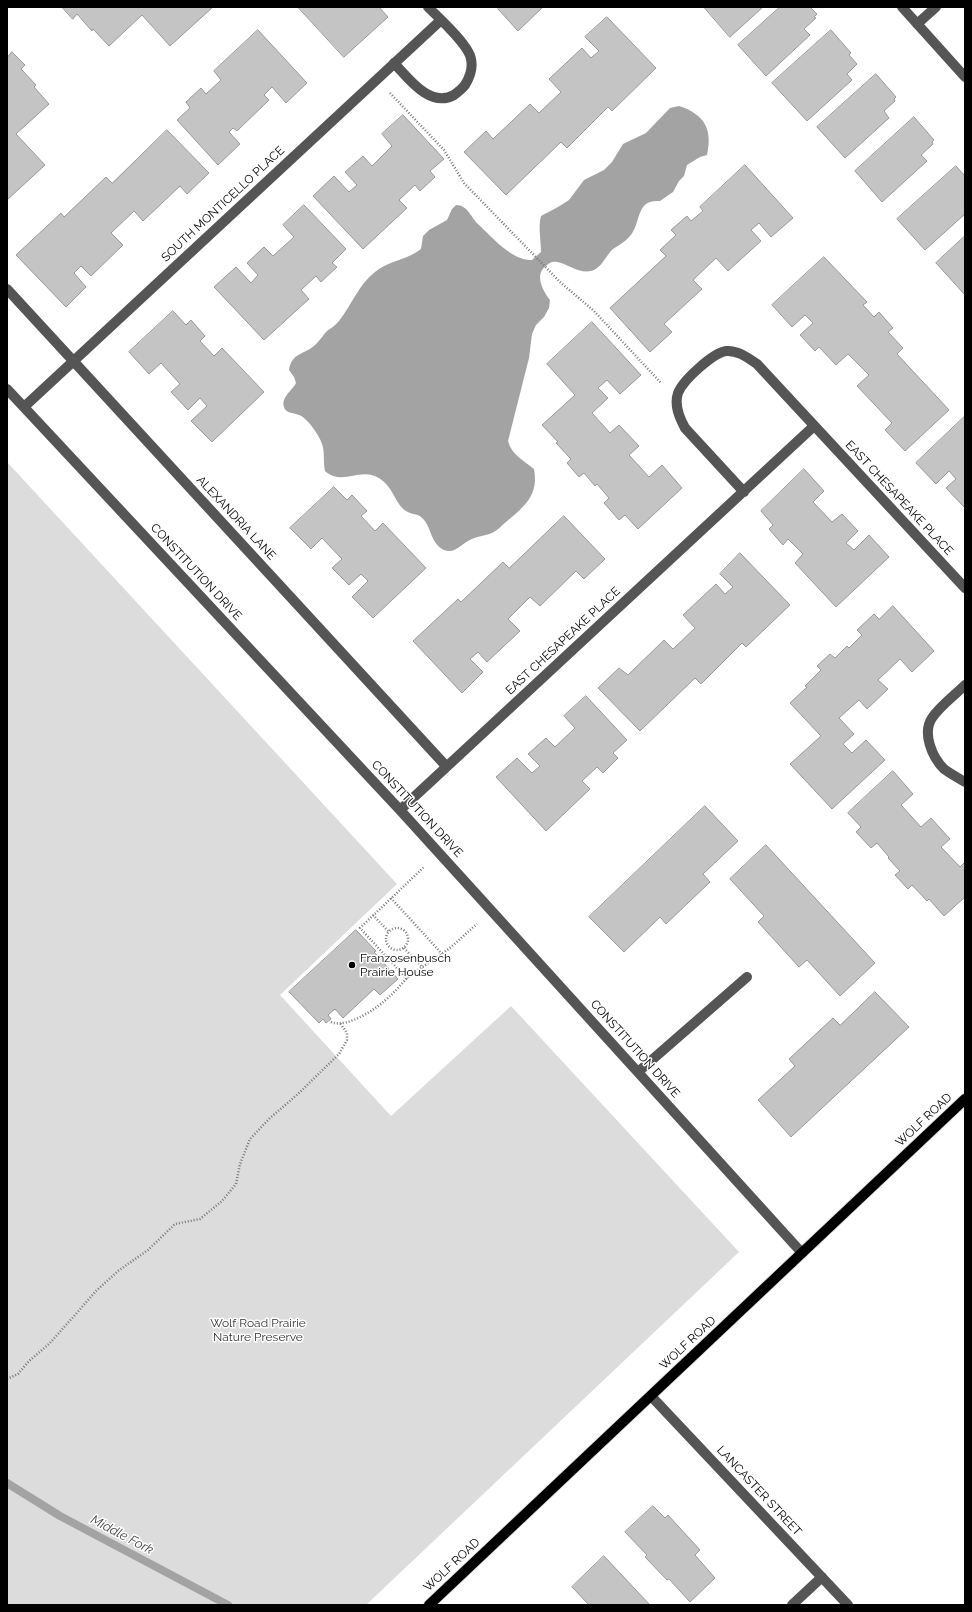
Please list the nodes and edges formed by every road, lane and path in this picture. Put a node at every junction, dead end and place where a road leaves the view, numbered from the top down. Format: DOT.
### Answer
graph roads {
  1 [pos="428,7"];
  2 [pos="902,7"];
  3 [pos="936,7"];
  4 [pos="441,20"];
  5 [pos="918,24"];
  6 [pos="394,63"];
  7 [pos="965,77"];
  8 [pos="377,79"];
  9 [pos="7,288"];
  10 [pos="74,361"];
  11 [pos="7,389"];
  12 [pos="677,400"];
  13 [pos="24,407"];
  14 [pos="814,426"];
  15 [pos="744,492"];
  16 [pos="965,588"];
  17 [pos="965,685"];
  18 [pos="446,766"];
  19 [pos="965,782"];
  20 [pos="400,810"];
  21 [pos="439,853"];
  22 [pos="391,898"];
  23 [pos="492,911"];
  24 [pos="373,915"];
  25 [pos="389,932"];
  26 [pos="404,948"];
  27 [pos="442,954"];
  28 [pos="423,968"];
  29 [pos="747,977"];
  30 [pos="407,978"];
  31 [pos="331,1022"];
  32 [pos="340,1024"];
  33 [pos="638,1072"];
  34 [pos="965,1099"];
  35 [pos="802,1253"];
  36 [pos="7,1379"];
  37 [pos="652,1396"];
  38 [pos="822,1577"];
  39 [pos="429,1605"];
  40 [pos="792,1605"];
  41 [pos="848,1605"];
  1 -- 4 [label="street"];
  2 -- 5 [label="street"];
  3 -- 5 [label="street"];
  4 -- 6 [label="street, SOUTH MONTICELLO PLACE"];
  4 -- 6 [label="street"];
  5 -- 7 [label="street"];
  6 -- 8 [label="street, SOUTH MONTICELLO PLACE"];
  8 -- 10 [label="street, SOUTH MONTICELLO PLACE"];
  8 -- 12 [label="path"];
  9 -- 10 [label="street, ALEXANDRIA LANE"];
  10 -- 13 [label="street, SOUTH MONTICELLO PLACE"];
  10 -- 18 [label="street, ALEXANDRIA LANE"];
  11 -- 13 [label="street, CONSTITUTION DRIVE"];
  12 -- 14 [label="street, EAST CHESAPEAKE PLACE"];
  12 -- 15 [label="street"];
  13 -- 20 [label="street, CONSTITUTION DRIVE"];
  14 -- 15 [label="street, EAST CHESAPEAKE PLACE"];
  14 -- 16 [label="street, EAST CHESAPEAKE PLACE"];
  15 -- 18 [label="street, EAST CHESAPEAKE PLACE"];
  17 -- 19 [label="street"];
  18 -- 20 [label="street, EAST CHESAPEAKE PLACE"];
  20 -- 21 [label="street, CONSTITUTION DRIVE"];
  21 -- 22 [label="path"];
  21 -- 23 [label="street, CONSTITUTION DRIVE"];
  22 -- 24 [label="path"];
  22 -- 27 [label="path"];
  23 -- 27 [label="path"];
  23 -- 33 [label="street, CONSTITUTION DRIVE"];
  24 -- 25 [label="path"];
  24 -- 30 [label="path"];
  25 -- 26 [label="path"];
  25 -- 26 [label="path"];
  26 -- 28 [label="path"];
  27 -- 28 [label="path"];
  28 -- 30 [label="path"];
  29 -- 33 [label="street"];
  30 -- 32 [label="path"];
  31 -- 32 [label="path"];
  32 -- 36 [label="path"];
  33 -- 35 [label="street, CONSTITUTION DRIVE"];
  34 -- 35 [label="main road, WOLF ROAD"];
  35 -- 37 [label="main road, WOLF ROAD"];
  37 -- 38 [label="street, LANCASTER STREET"];
  37 -- 39 [label="main road, WOLF ROAD"];
  38 -- 40 [label="street"];
  38 -- 41 [label="street, LANCASTER STREET"];
}
